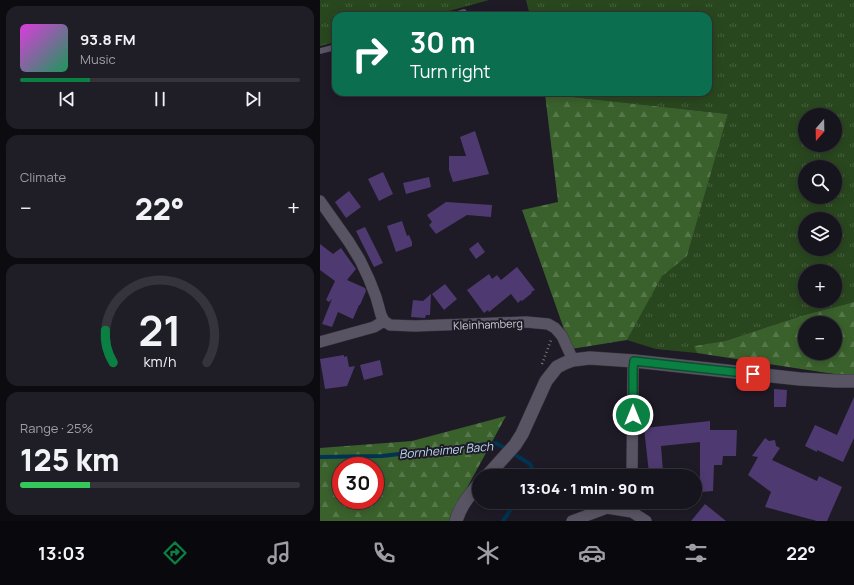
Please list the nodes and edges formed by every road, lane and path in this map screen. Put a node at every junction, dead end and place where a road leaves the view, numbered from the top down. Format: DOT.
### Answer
graph roads {
  1 [pos="332,48"];
  2 [pos="320,51"];
  3 [pos="320,201"];
  4 [pos="384,321"];
  5 [pos="555,328"];
  6 [pos="320,342"];
  7 [pos="573,360"];
  8 [pos="634,361"];
  9 [pos="540,369"];
  10 [pos="854,381"];
  11 [pos="494,469"];
  12 [pos="632,469"];
  13 [pos="472,492"];
  14 [pos="632,512"];
  15 [pos="456,521"];
  16 [pos="572,521"];
  17 [pos="646,521"];
  1 -- 2 [label="lane"];
  3 -- 4 [label="street"];
  4 -- 5 [label="street, Kleinhamberg"];
  4 -- 6 [label="street"];
  5 -- 7 [label="street"];
  5 -- 9 [label="path"];
  7 -- 8 [label="street"];
  7 -- 11 [label="street"];
  8 -- 10 [label="street"];
  8 -- 12 [label="street"];
  13 -- 15 [label="street"];
  14 -- 16 [label="street"];
  14 -- 17 [label="street"];
}
